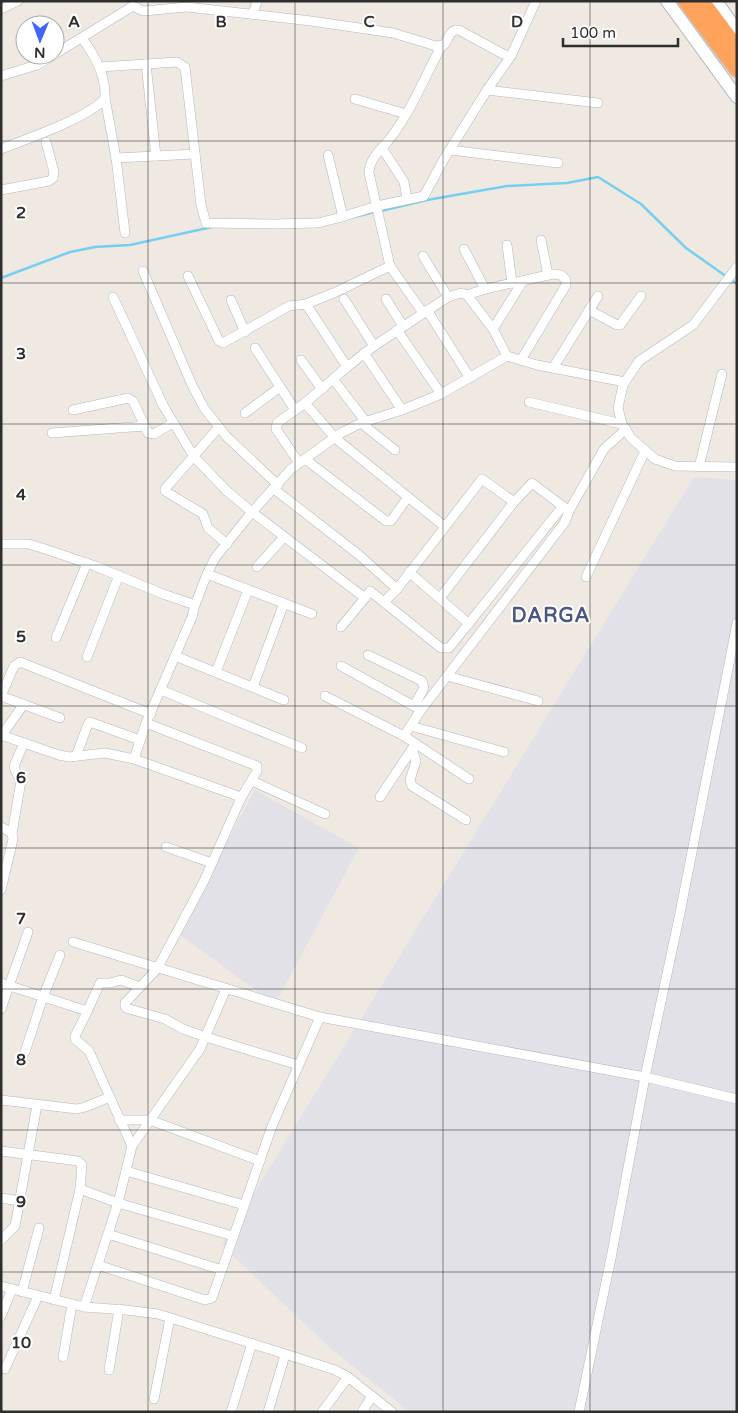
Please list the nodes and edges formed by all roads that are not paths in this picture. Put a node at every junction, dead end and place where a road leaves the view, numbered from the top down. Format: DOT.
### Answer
graph roads {
  1 [pos="18,1"];
  2 [pos="257,1"];
  3 [pos="536,1"];
  4 [pos="667,1"];
  5 [pos="686,1"];
  6 [pos="701,1"];
  7 [pos="716,1"];
  8 [pos="132,4"];
  9 [pos="1,9"];
  10 [pos="253,14"];
  11 [pos="737,31"];
  12 [pos="82,38"];
  13 [pos="440,46"];
  14 [pos="65,48"];
  15 [pos="737,50"];
  16 [pos="511,56"];
  17 [pos="146,64"];
  18 [pos="37,65"];
  19 [pos="100,67"];
  20 [pos="737,69"];
  21 [pos="1,76"];
  22 [pos="487,90"];
  23 [pos="737,96"];
  24 [pos="105,98"];
  25 [pos="355,100"];
  26 [pos="598,103"];
  27 [pos="406,114"];
  28 [pos="46,142"];
  29 [pos="382,148"];
  30 [pos="1,149"];
  31 [pos="450,150"];
  32 [pos="195,154"];
  33 [pos="328,155"];
  34 [pos="156,156"];
  35 [pos="116,158"];
  36 [pos="558,163"];
  37 [pos="1,190"];
  38 [pos="407,198"];
  39 [pos="377,207"];
  40 [pos="343,217"];
  41 [pos="125,233"];
  42 [pos="541,240"];
  43 [pos="507,245"];
  44 [pos="464,249"];
  45 [pos="422,256"];
  46 [pos="390,266"];
  47 [pos="737,267"];
  48 [pos="143,272"];
  49 [pos="548,275"];
  50 [pos="188,276"];
  51 [pos="523,281"];
  52 [pos="512,283"];
  53 [pos="485,289"];
  54 [pos="467,295"];
  55 [pos="598,296"];
  56 [pos="641,296"];
  57 [pos="113,297"];
  58 [pos="448,297"];
  59 [pos="344,299"];
  60 [pos="386,299"];
  61 [pos="231,300"];
  62 [pos="306,304"];
  63 [pos="589,310"];
  64 [pos="425,312"];
  65 [pos="400,328"];
  66 [pos="493,329"];
  67 [pos="245,332"];
  68 [pos="374,346"];
  69 [pos="255,348"];
  70 [pos="364,353"];
  71 [pos="507,356"];
  72 [pos="301,360"];
  73 [pos="521,360"];
  74 [pos="347,367"];
  75 [pos="553,368"];
  76 [pos="722,374"];
  77 [pos="470,378"];
  78 [pos="333,379"];
  79 [pos="625,382"];
  80 [pos="280,387"];
  81 [pos="322,389"];
  82 [pos="441,394"];
  83 [pos="528,402"];
  84 [pos="305,403"];
  85 [pos="73,410"];
  86 [pos="294,410"];
  87 [pos="402,410"];
  88 [pos="245,413"];
  89 [pos="174,423"];
  90 [pos="363,423"];
  91 [pos="145,426"];
  92 [pos="220,427"];
  93 [pos="624,427"];
  94 [pos="52,433"];
  95 [pos="335,438"];
  96 [pos="396,450"];
  97 [pos="645,451"];
  98 [pos="194,457"];
  99 [pos="302,461"];
  100 [pos="699,467"];
  101 [pos="737,467"];
  102 [pos="276,487"];
  103 [pos="408,497"];
  104 [pos="514,502"];
  105 [pos="566,508"];
  106 [pos="252,512"];
  107 [pos="444,526"];
  108 [pos="284,537"];
  109 [pos="1,544"];
  110 [pos="227,544"];
  111 [pos="87,563"];
  112 [pos="257,567"];
  113 [pos="409,572"];
  114 [pos="207,574"];
  115 [pos="119,575"];
  116 [pos="586,577"];
  117 [pos="396,589"];
  118 [pos="248,590"];
  119 [pos="365,598"];
  120 [pos="440,598"];
  121 [pos="384,602"];
  122 [pos="284,603"];
  123 [pos="195,605"];
  124 [pos="312,614"];
  125 [pos="737,623"];
  126 [pos="469,624"];
  127 [pos="341,627"];
  128 [pos="56,638"];
  129 [pos="368,655"];
  130 [pos="175,656"];
  131 [pos="87,657"];
  132 [pos="342,666"];
  133 [pos="216,672"];
  134 [pos="447,676"];
  135 [pos="253,687"];
  136 [pos="161,690"];
  137 [pos="325,696"];
  138 [pos="284,700"];
  139 [pos="538,701"];
  140 [pos="24,704"];
  141 [pos="417,708"];
  142 [pos="151,714"];
  143 [pos="60,718"];
  144 [pos="146,723"];
  145 [pos="411,726"];
  146 [pos="2,735"];
  147 [pos="404,736"];
  148 [pos="140,740"];
  149 [pos="24,743"];
  150 [pos="413,746"];
  151 [pos="302,748"];
  152 [pos="504,752"];
  153 [pos="76,756"];
  154 [pos="134,759"];
  155 [pos="469,779"];
  156 [pos="252,781"];
  157 [pos="380,796"];
  158 [pos="241,798"];
  159 [pos="325,814"];
  160 [pos="466,820"];
  161 [pos="1,827"];
  162 [pos="12,833"];
  163 [pos="166,847"];
  164 [pos="212,863"];
  165 [pos="1,890"];
  166 [pos="28,932"];
  167 [pos="73,942"];
  168 [pos="60,955"];
  169 [pos="157,968"];
  170 [pos="5,984"];
  171 [pos="140,987"];
  172 [pos="226,988"];
  173 [pos="43,997"];
  174 [pos="1,1009"];
  175 [pos="87,1012"];
  176 [pos="320,1017"];
  177 [pos="206,1037"];
  178 [pos="25,1052"];
  179 [pos="298,1065"];
  180 [pos="645,1077"];
  181 [pos="110,1097"];
  182 [pos="737,1099"];
  183 [pos="1,1100"];
  184 [pos="37,1105"];
  185 [pos="119,1120"];
  186 [pos="150,1120"];
  187 [pos="132,1146"];
  188 [pos="1,1151"];
  189 [pos="29,1155"];
  190 [pos="260,1161"];
  191 [pos="126,1171"];
  192 [pos="80,1189"];
  193 [pos="1,1198"];
  194 [pos="20,1201"];
  195 [pos="118,1203"];
  196 [pos="244,1205"];
  197 [pos="39,1228"];
  198 [pos="108,1234"];
  199 [pos="233,1236"];
  200 [pos="1,1240"];
  201 [pos="98,1265"];
  202 [pos="222,1270"];
  203 [pos="1,1286"];
  204 [pos="12,1289"];
  205 [pos="22,1292"];
  206 [pos="38,1296"];
  207 [pos="54,1300"];
  208 [pos="72,1304"];
  209 [pos="84,1307"];
  210 [pos="119,1309"];
  211 [pos="1,1316"];
  212 [pos="170,1318"];
  213 [pos="252,1343"];
  214 [pos="285,1355"];
  215 [pos="63,1357"];
  216 [pos="5,1369"];
  217 [pos="109,1370"];
  218 [pos="348,1377"];
  219 [pos="372,1396"];
  220 [pos="154,1399"];
  221 [pos="391,1411"];
  222 [pos="231,1412"];
  223 [pos="268,1412"];
  224 [pos="322,1412"];
  225 [pos="362,1412"];
  226 [pos="579,1412"];
  1 -- 9 [label="street"];
  2 -- 10 [label="street"];
  3 -- 16 [label="street"];
  4 -- 23 [label="street"];
  5 -- 20 [label="highway"];
  6 -- 15 [label="highway"];
  7 -- 11 [label="street"];
  8 -- 10 [label="street"];
  8 -- 12 [label="street"];
  10 -- 13 [label="street"];
  12 -- 14 [label="street"];
  12 -- 19 [label="street"];
  13 -- 16 [label="street"];
  13 -- 27 [label="street"];
  16 -- 22 [label="street"];
  17 -- 19 [label="street"];
  17 -- 32 [label="street"];
  17 -- 34 [label="street"];
  18 -- 21 [label="street"];
  19 -- 24 [label="street"];
  22 -- 26 [label="street"];
  22 -- 31 [label="street"];
  24 -- 30 [label="street"];
  24 -- 35 [label="street"];
  25 -- 27 [label="street"];
  27 -- 29 [label="street"];
  28 -- 37 [label="street"];
  29 -- 38 [label="street"];
  29 -- 39 [label="street"];
  31 -- 36 [label="street"];
  31 -- 38 [label="street"];
  32 -- 34 [label="street"];
  32 -- 40 [label="street"];
  33 -- 40 [label="street"];
  34 -- 35 [label="street"];
  35 -- 41 [label="street"];
  38 -- 39 [label="street"];
  39 -- 40 [label="street"];
  39 -- 46 [label="street"];
  42 -- 49 [label="street"];
  43 -- 52 [label="street"];
  44 -- 53 [label="street"];
  45 -- 58 [label="street"];
  46 -- 62 [label="street"];
  46 -- 64 [label="street"];
  47 -- 79 [label="street"];
  48 -- 92 [label="street"];
  49 -- 51 [label="street"];
  49 -- 73 [label="street"];
  50 -- 67 [label="street"];
  51 -- 52 [label="street"];
  51 -- 66 [label="street"];
  52 -- 53 [label="street"];
  53 -- 54 [label="street"];
  54 -- 58 [label="street"];
  54 -- 66 [label="street"];
  55 -- 63 [label="street"];
  56 -- 63 [label="street"];
  57 -- 89 [label="street"];
  58 -- 64 [label="street"];
  59 -- 68 [label="street"];
  60 -- 65 [label="street"];
  61 -- 67 [label="street"];
  62 -- 67 [label="street"];
  62 -- 74 [label="street"];
  63 -- 75 [label="street"];
  64 -- 65 [label="street"];
  64 -- 77 [label="street"];
  65 -- 68 [label="street"];
  65 -- 82 [label="street"];
  66 -- 71 [label="street"];
  68 -- 70 [label="street"];
  69 -- 80 [label="street"];
  70 -- 74 [label="street"];
  70 -- 87 [label="street"];
  71 -- 73 [label="street"];
  71 -- 77 [label="street"];
  72 -- 81 [label="street"];
  73 -- 75 [label="street"];
  74 -- 78 [label="street"];
  75 -- 79 [label="street"];
  76 -- 100 [label="street"];
  77 -- 82 [label="street"];
  78 -- 81 [label="street"];
  78 -- 90 [label="street"];
  79 -- 93 [label="street"];
  80 -- 86 [label="street"];
  80 -- 88 [label="street"];
  81 -- 84 [label="street"];
  82 -- 87 [label="street"];
  83 -- 93 [label="street"];
  84 -- 86 [label="street"];
  84 -- 95 [label="street"];
  85 -- 91 [label="street"];
  86 -- 99 [label="street"];
  87 -- 90 [label="street"];
  89 -- 91 [label="street"];
  89 -- 98 [label="street"];
  90 -- 95 [label="street"];
  90 -- 96 [label="street"];
  91 -- 94 [label="street"];
  92 -- 98 [label="street"];
  92 -- 102 [label="street"];
  93 -- 97 [label="street"];
  93 -- 105 [label="street"];
  95 -- 99 [label="street"];
  95 -- 103 [label="street"];
  97 -- 100 [label="street"];
  97 -- 116 [label="street"];
  98 -- 106 [label="street"];
  98 -- 110 [label="street"];
  99 -- 102 [label="street"];
  99 -- 103 [label="street"];
  100 -- 101 [label="street"];
  102 -- 106 [label="street"];
  102 -- 117 [label="street"];
  103 -- 107 [label="street"];
  104 -- 105 [label="street"];
  104 -- 107 [label="street"];
  104 -- 120 [label="street"];
  105 -- 126 [label="street"];
  105 -- 134 [label="street"];
  106 -- 108 [label="street"];
  106 -- 110 [label="street"];
  107 -- 113 [label="street"];
  108 -- 112 [label="street"];
  108 -- 119 [label="street"];
  109 -- 111 [label="street"];
  110 -- 114 [label="street"];
  111 -- 115 [label="street"];
  111 -- 128 [label="street"];
  113 -- 117 [label="street"];
  113 -- 120 [label="street"];
  114 -- 118 [label="street"];
  114 -- 123 [label="street"];
  115 -- 123 [label="street"];
  115 -- 131 [label="street"];
  117 -- 121 [label="street"];
  118 -- 122 [label="street"];
  118 -- 133 [label="street"];
  119 -- 121 [label="street"];
  119 -- 127 [label="street"];
  120 -- 126 [label="street"];
  121 -- 126 [label="street"];
  122 -- 124 [label="street"];
  122 -- 135 [label="street"];
  123 -- 130 [label="street"];
  125 -- 180 [label="street"];
  129 -- 141 [label="street"];
  130 -- 133 [label="street"];
  130 -- 136 [label="street"];
  132 -- 141 [label="street"];
  133 -- 135 [label="street"];
  134 -- 139 [label="street"];
  134 -- 141 [label="street"];
  135 -- 138 [label="street"];
  136 -- 142 [label="street"];
  136 -- 151 [label="street"];
  137 -- 147 [label="street"];
  140 -- 142 [label="street"];
  140 -- 143 [label="street"];
  140 -- 146 [label="street"];
  141 -- 145 [label="street"];
  142 -- 144 [label="street"];
  144 -- 148 [label="street"];
  144 -- 156 [label="street"];
  145 -- 147 [label="street"];
  145 -- 152 [label="street"];
  146 -- 149 [label="street"];
  147 -- 150 [label="street"];
  148 -- 153 [label="street"];
  148 -- 154 [label="street"];
  149 -- 153 [label="street"];
  149 -- 162 [label="street"];
  150 -- 155 [label="street"];
  150 -- 157 [label="street"];
  150 -- 160 [label="street"];
  153 -- 154 [label="street"];
  154 -- 158 [label="street"];
  156 -- 158 [label="street"];
  156 -- 159 [label="street"];
  158 -- 164 [label="street"];
  161 -- 162 [label="street"];
  162 -- 165 [label="street"];
  163 -- 164 [label="street"];
  164 -- 169 [label="street"];
  166 -- 170 [label="street"];
  167 -- 169 [label="street"];
  168 -- 173 [label="street"];
  169 -- 171 [label="street"];
  169 -- 172 [label="street"];
  170 -- 173 [label="street"];
  170 -- 174 [label="street"];
  171 -- 175 [label="street"];
  171 -- 177 [label="street"];
  172 -- 176 [label="street"];
  172 -- 177 [label="street"];
  173 -- 175 [label="street"];
  173 -- 178 [label="street"];
  175 -- 181 [label="street"];
  176 -- 179 [label="street"];
  176 -- 180 [label="street"];
  177 -- 179 [label="street"];
  177 -- 186 [label="street"];
  179 -- 190 [label="street"];
  180 -- 182 [label="street"];
  180 -- 226 [label="street"];
  181 -- 184 [label="street"];
  181 -- 185 [label="street"];
  183 -- 184 [label="street"];
  184 -- 189 [label="street"];
  185 -- 186 [label="street"];
  185 -- 187 [label="street"];
  186 -- 187 [label="street"];
  186 -- 190 [label="street"];
  187 -- 191 [label="street"];
  188 -- 189 [label="street"];
  189 -- 192 [label="street"];
  189 -- 194 [label="street"];
  190 -- 196 [label="street"];
  191 -- 195 [label="street"];
  191 -- 196 [label="street"];
  192 -- 195 [label="street"];
  192 -- 207 [label="street"];
  193 -- 194 [label="street"];
  194 -- 200 [label="street"];
  195 -- 198 [label="street"];
  195 -- 199 [label="street"];
  196 -- 199 [label="street"];
  197 -- 205 [label="street"];
  198 -- 201 [label="street"];
  198 -- 202 [label="street"];
  199 -- 202 [label="street"];
  201 -- 202 [label="street"];
  201 -- 209 [label="street"];
  203 -- 204 [label="street"];
  204 -- 205 [label="street"];
  204 -- 211 [label="street"];
  205 -- 206 [label="street"];
  206 -- 207 [label="street"];
  206 -- 216 [label="street"];
  207 -- 208 [label="street"];
  208 -- 209 [label="street"];
  208 -- 215 [label="street"];
  209 -- 210 [label="street"];
  210 -- 212 [label="street"];
  210 -- 217 [label="street"];
  212 -- 213 [label="street"];
  212 -- 220 [label="street"];
  213 -- 214 [label="street"];
  213 -- 222 [label="street"];
  214 -- 218 [label="street"];
  214 -- 223 [label="street"];
  218 -- 219 [label="street"];
  218 -- 224 [label="street"];
  219 -- 221 [label="street"];
  219 -- 225 [label="street"];
}
